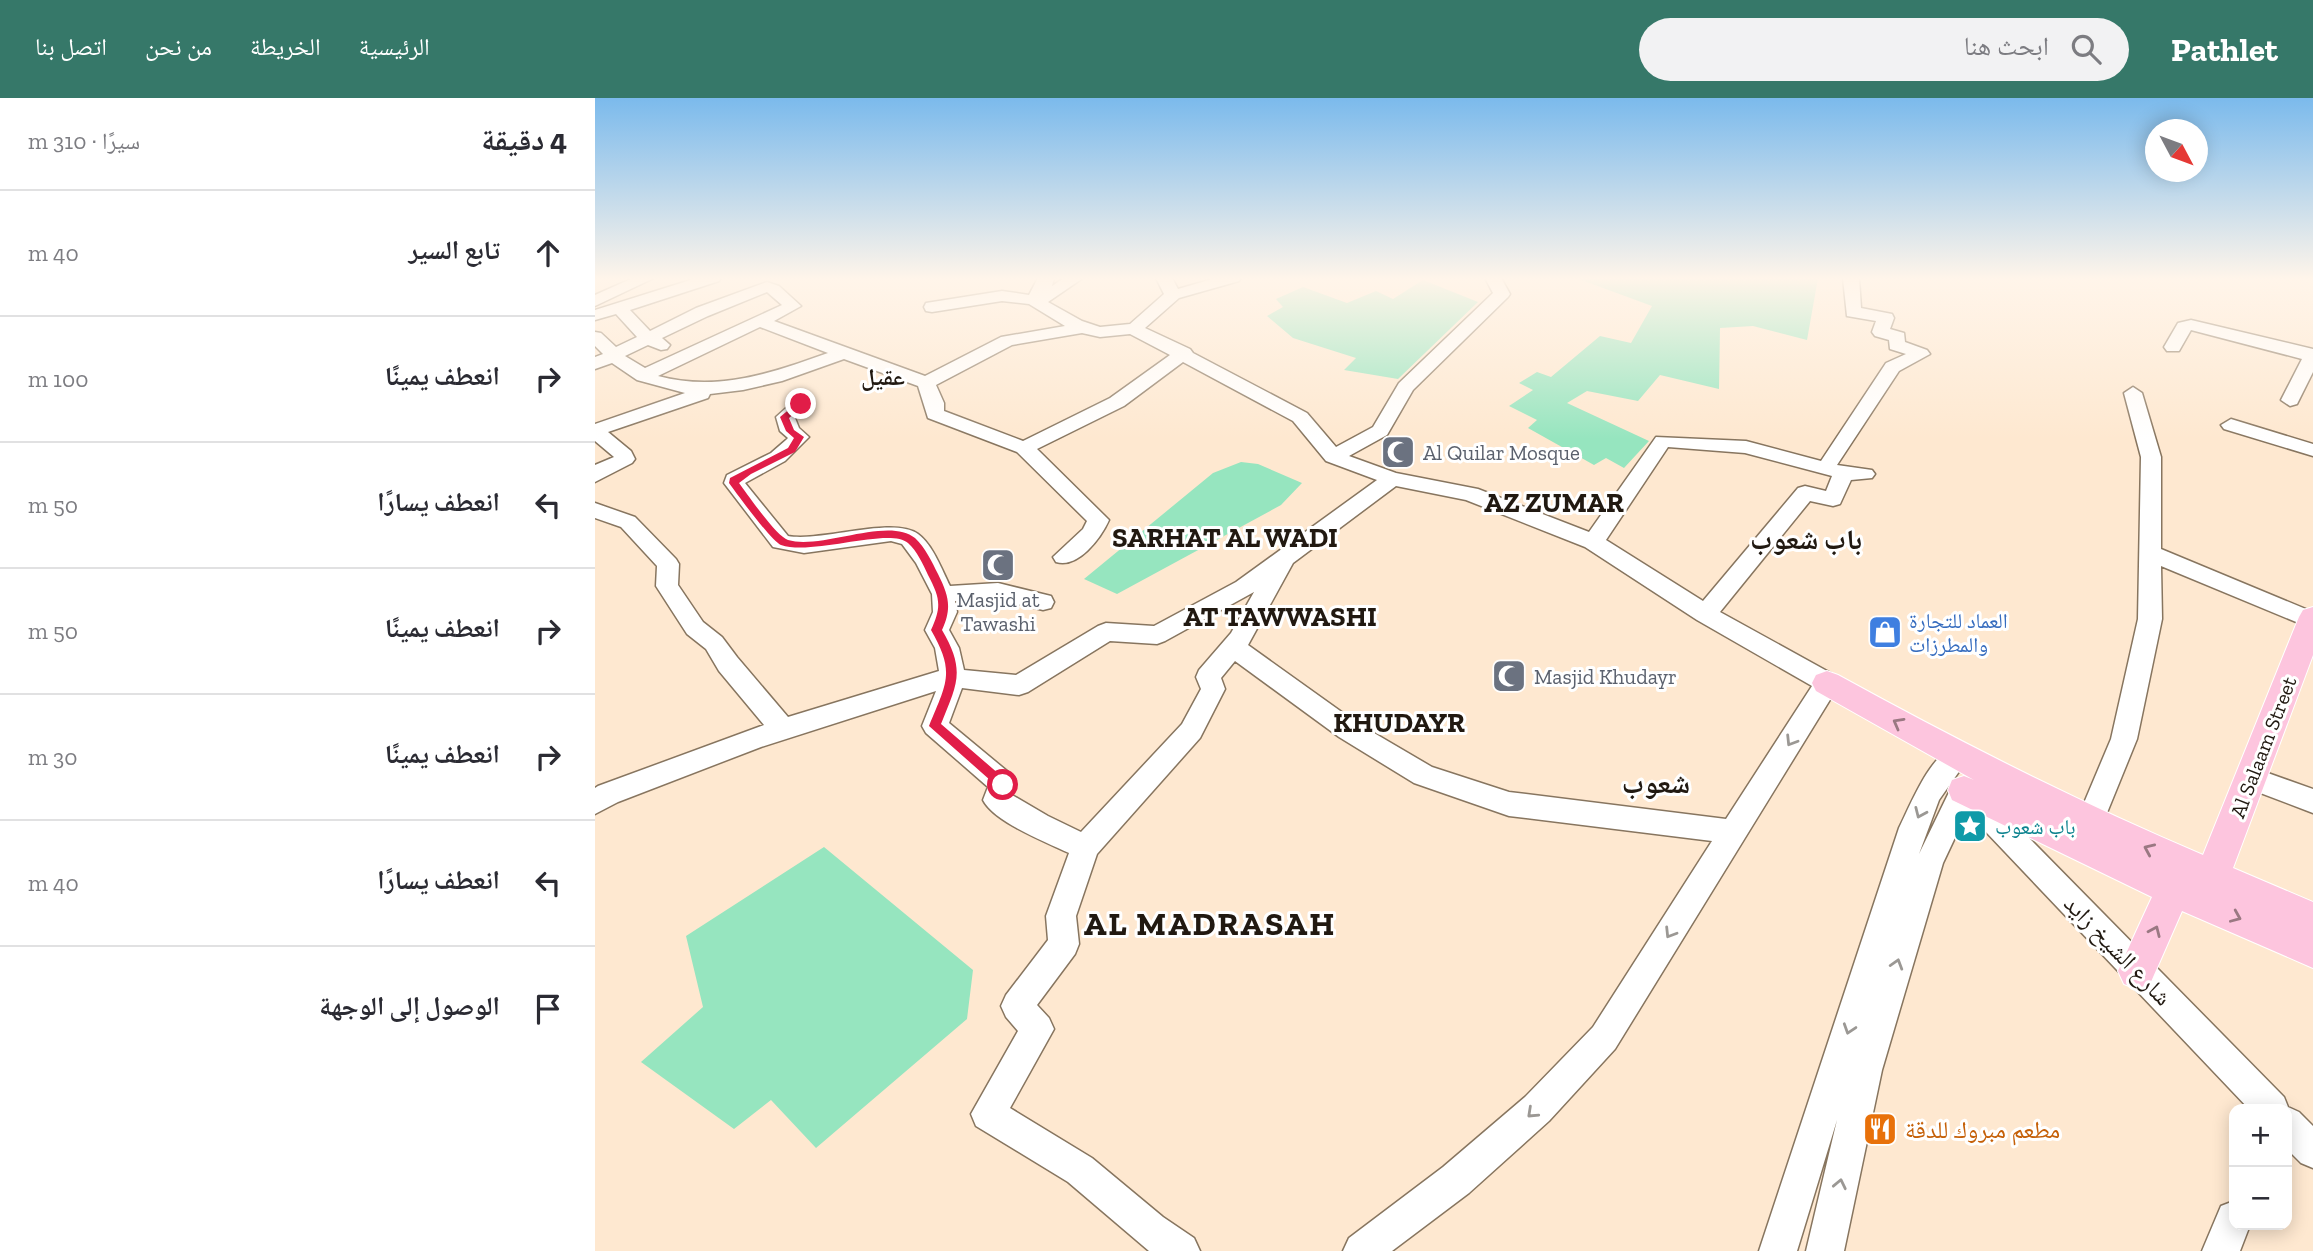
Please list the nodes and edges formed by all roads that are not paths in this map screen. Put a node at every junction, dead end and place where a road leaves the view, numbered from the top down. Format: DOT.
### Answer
graph roads {
  1 [pos="642,332"];
  2 [pos="659,332"];
  3 [pos="736,332"];
  4 [pos="786,332"];
  5 [pos="1061,332"];
  6 [pos="1140,332"];
  7 [pos="1463,332"];
  8 [pos="1881,332"];
  9 [pos="2181,332"];
  10 [pos="2218,332"];
  11 [pos="595,337"];
  12 [pos="647,337"];
  13 [pos="2173,347"];
  14 [pos="1184,353"];
  15 [pos="841,354"];
  16 [pos="2313,355"];
  17 [pos="683,356"];
  18 [pos="604,361"];
  19 [pos="643,376"];
  20 [pos="663,383"];
  21 [pos="926,383"];
  22 [pos="715,390"];
  23 [pos="2133,393"];
  24 [pos="2290,400"];
  25 [pos="801,404"];
  26 [pos="2231,425"];
  27 [pos="595,430"];
  28 [pos="1024,447"];
  29 [pos="2313,450"];
  30 [pos="1333,457"];
  31 [pos="1834,471"];
  32 [pos="1865,474"];
  33 [pos="595,476"];
  34 [pos="1392,479"];
  35 [pos="595,510"];
  36 [pos="1593,542"];
  37 [pos="2149,552"];
  38 [pos="1064,558"];
  39 [pos="1285,558"];
  40 [pos="943,594"];
  41 [pos="1043,603"];
  42 [pos="1705,614"];
  43 [pos="2312,619"];
  44 [pos="1233,647"];
  45 [pos="953,678"];
  46 [pos="1827,683"];
  47 [pos="783,729"];
  48 [pos="1957,756"];
  49 [pos="2251,778"];
  50 [pos="1963,790"];
  51 [pos="2313,800"];
  52 [pos="595,802"];
  53 [pos="2090,822"];
  54 [pos="1734,832"];
  55 [pos="1085,847"];
  56 [pos="2212,877"];
  57 [pos="2173,891"];
  58 [pos="2313,919"];
  59 [pos="2313,950"];
  60 [pos="2137,971"];
  61 [pos="2267,1104"];
  62 [pos="2292,1129"];
  63 [pos="2313,1151"];
  64 [pos="2230,1230"];
  65 [pos="1181,1251"];
  66 [pos="1362,1251"];
  67 [pos="1777,1251"];
  68 [pos="1825,1251"];
  69 [pos="2221,1251"];
  1 -- 12 [label="street"];
  2 -- 12 [label="street"];
  3 -- 17 [label="street"];
  4 -- 15 [label="street"];
  5 -- 21 [label="street"];
  6 -- 14 [label="street"];
  7 -- 30 [label="street"];
  8 -- 31 [label="street"];
  9 -- 13 [label="street"];
  10 -- 16 [label="street"];
  11 -- 18 [label="street"];
  12 -- 17 [label="street"];
  12 -- 18 [label="street"];
  14 -- 28 [label="street"];
  14 -- 30 [label="street"];
  15 -- 21 [label="street"];
  15 -- 22 [label="street"];
  16 -- 24 [label="street"];
  17 -- 19 [label="street"];
  18 -- 19 [label="street"];
  19 -- 20 [label="street"];
  20 -- 22 [label="street"];
  20 -- 27 [label="street"];
  21 -- 28 [label="street"];
  22 -- 27 [label="street"];
  23 -- 37 [label="street"];
  25 -- 40 [label="street"];
  26 -- 29 [label="street"];
  27 -- 33 [label="street"];
  28 -- 38 [label="street"];
  30 -- 34 [label="street"];
  31 -- 32 [label="street"];
  31 -- 36 [label="street"];
  31 -- 42 [label="street"];
  34 -- 36 [label="street"];
  34 -- 39 [label="street"];
  35 -- 47 [label="street"];
  36 -- 42 [label="street"];
  37 -- 43 [label="street"];
  37 -- 53 [label="street"];
  39 -- 44 [label="street"];
  39 -- 45 [label="street"];
  40 -- 41 [label="street"];
  40 -- 45 [label="street"];
  42 -- 46 [label="street"];
  43 -- 49 [label="main road, Al Salaam Street"];
  44 -- 54 [label="street"];
  44 -- 55 [label="street"];
  45 -- 47 [label="street"];
  45 -- 55 [label="street"];
  48 -- 46 [label="main road, one-way"];
  46 -- 54 [label="street, one-way"];
  47 -- 52 [label="street"];
  48 -- 53 [label="main road"];
  48 -- 67 [label="street, one-way"];
  49 -- 51 [label="street"];
  49 -- 56 [label="main road, Al Salaam Street"];
  50 -- 57 [label="main road"];
  50 -- 60 [label="street, شارع الشيخ زايد"];
  68 -- 50 [label="street, one-way"];
  56 -- 53 [label="main road, one-way"];
  54 -- 66 [label="street, one-way"];
  55 -- 65 [label="street"];
  56 -- 57 [label="main road"];
  56 -- 58 [label="main road"];
  57 -- 59 [label="main road, one-way"];
  60 -- 57 [label="main road, one-way"];
  60 -- 61 [label="street, شارع الشيخ زايد"];
  62 -- 63 [label="street"];
  64 -- 69 [label="street"];
}
